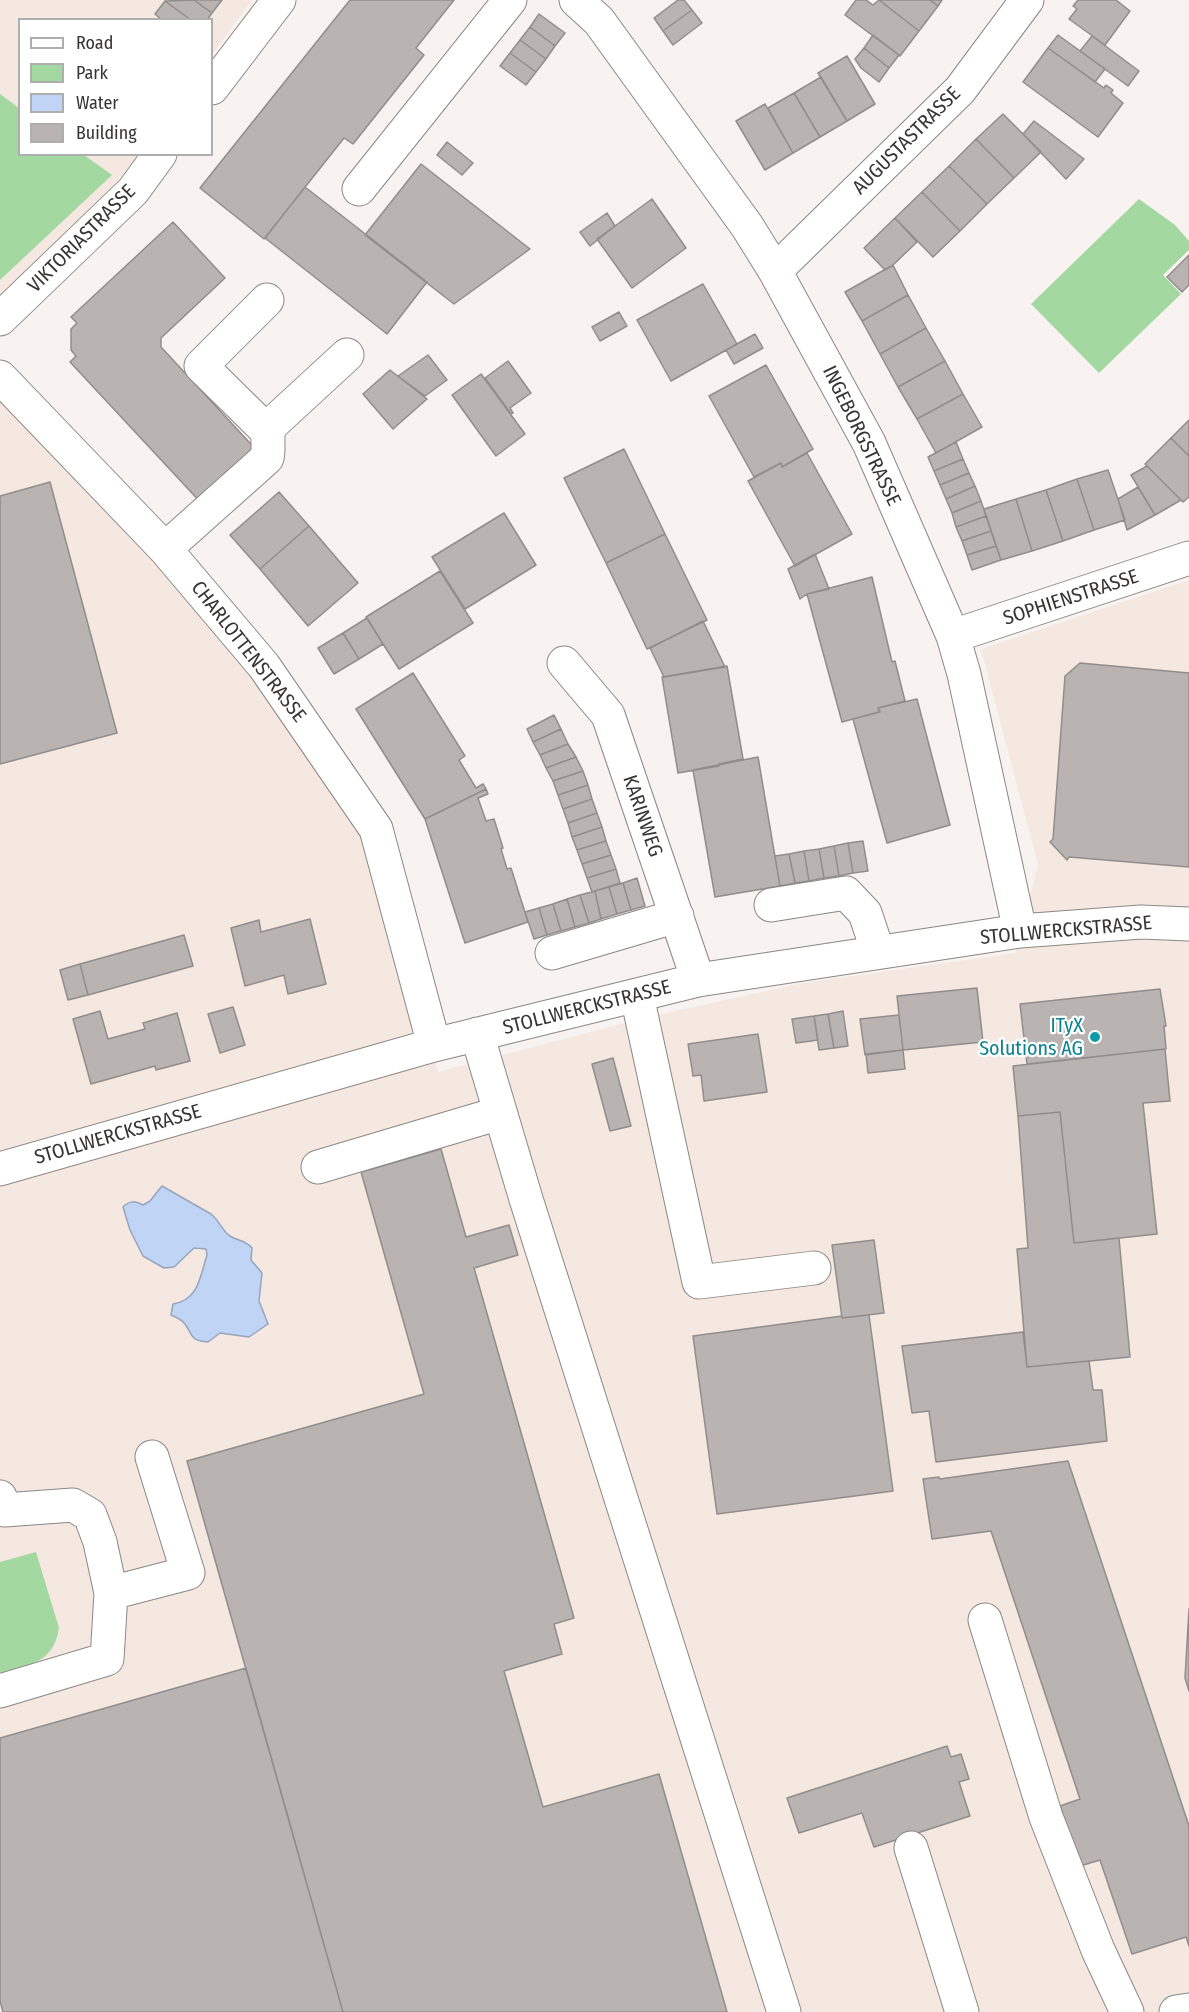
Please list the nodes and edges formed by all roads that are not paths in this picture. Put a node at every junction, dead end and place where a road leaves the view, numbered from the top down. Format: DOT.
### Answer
graph roads {
  1 [pos="279,0"];
  2 [pos="510,0"];
  3 [pos="576,0"];
  4 [pos="1027,0"];
  5 [pos="213,87"];
  6 [pos="158,156"];
  7 [pos="359,189"];
  8 [pos="775,271"];
  9 [pos="267,300"];
  10 [pos="0,319"];
  11 [pos="346,355"];
  12 [pos="0,377"];
  13 [pos="267,431"];
  14 [pos="165,549"];
  15 [pos="1189,558"];
  16 [pos="952,636"];
  17 [pos="564,663"];
  18 [pos="771,905"];
  19 [pos="676,916"];
  20 [pos="1189,924"];
  21 [pos="1020,931"];
  22 [pos="878,952"];
  23 [pos="552,953"];
  24 [pos="698,980"];
  25 [pos="637,996"];
  26 [pos="477,1035"];
  27 [pos="434,1045"];
  28 [pos="500,1113"];
  29 [pos="318,1167"];
  30 [pos="0,1169"];
  31 [pos="814,1268"];
  32 [pos="152,1457"];
  33 [pos="0,1497"];
  34 [pos="111,1593"];
  35 [pos="985,1620"];
  36 [pos="0,1691"];
  37 [pos="911,1848"];
  38 [pos="1189,2010"];
  39 [pos="784,2012"];
  40 [pos="962,2012"];
  41 [pos="1127,2012"];
  42 [pos="1176,2012"];
  1 -- 5 [label="street"];
  2 -- 7 [label="street"];
  3 -- 8 [label="street, INGEBORGSTRASSE"];
  4 -- 8 [label="street, AUGUSTASTRASSE"];
  6 -- 10 [label="street, VIKTORIASTRASSE"];
  8 -- 16 [label="street, INGEBORGSTRASSE"];
  9 -- 13 [label="street"];
  11 -- 13 [label="street"];
  12 -- 14 [label="street, CHARLOTTENSTRASSE"];
  13 -- 14 [label="street"];
  14 -- 27 [label="street, CHARLOTTENSTRASSE"];
  15 -- 16 [label="street, SOPHIENSTRASSE"];
  16 -- 21 [label="street, INGEBORGSTRASSE"];
  17 -- 19 [label="street, KARINWEG"];
  18 -- 22 [label="street"];
  19 -- 23 [label="street"];
  19 -- 24 [label="street, KARINWEG"];
  20 -- 21 [label="street, STOLLWERCKSTRASSE"];
  21 -- 22 [label="street, STOLLWERCKSTRASSE"];
  22 -- 24 [label="street, STOLLWERCKSTRASSE"];
  24 -- 25 [label="street, STOLLWERCKSTRASSE"];
  25 -- 26 [label="street, STOLLWERCKSTRASSE"];
  25 -- 31 [label="street"];
  26 -- 27 [label="street, STOLLWERCKSTRASSE"];
  26 -- 28 [label="street"];
  27 -- 30 [label="street, STOLLWERCKSTRASSE"];
  28 -- 29 [label="street"];
  28 -- 39 [label="street"];
  32 -- 34 [label="street"];
  33 -- 34 [label="street"];
  34 -- 36 [label="street"];
  35 -- 41 [label="street"];
  37 -- 40 [label="street"];
  38 -- 42 [label="street"];
}
